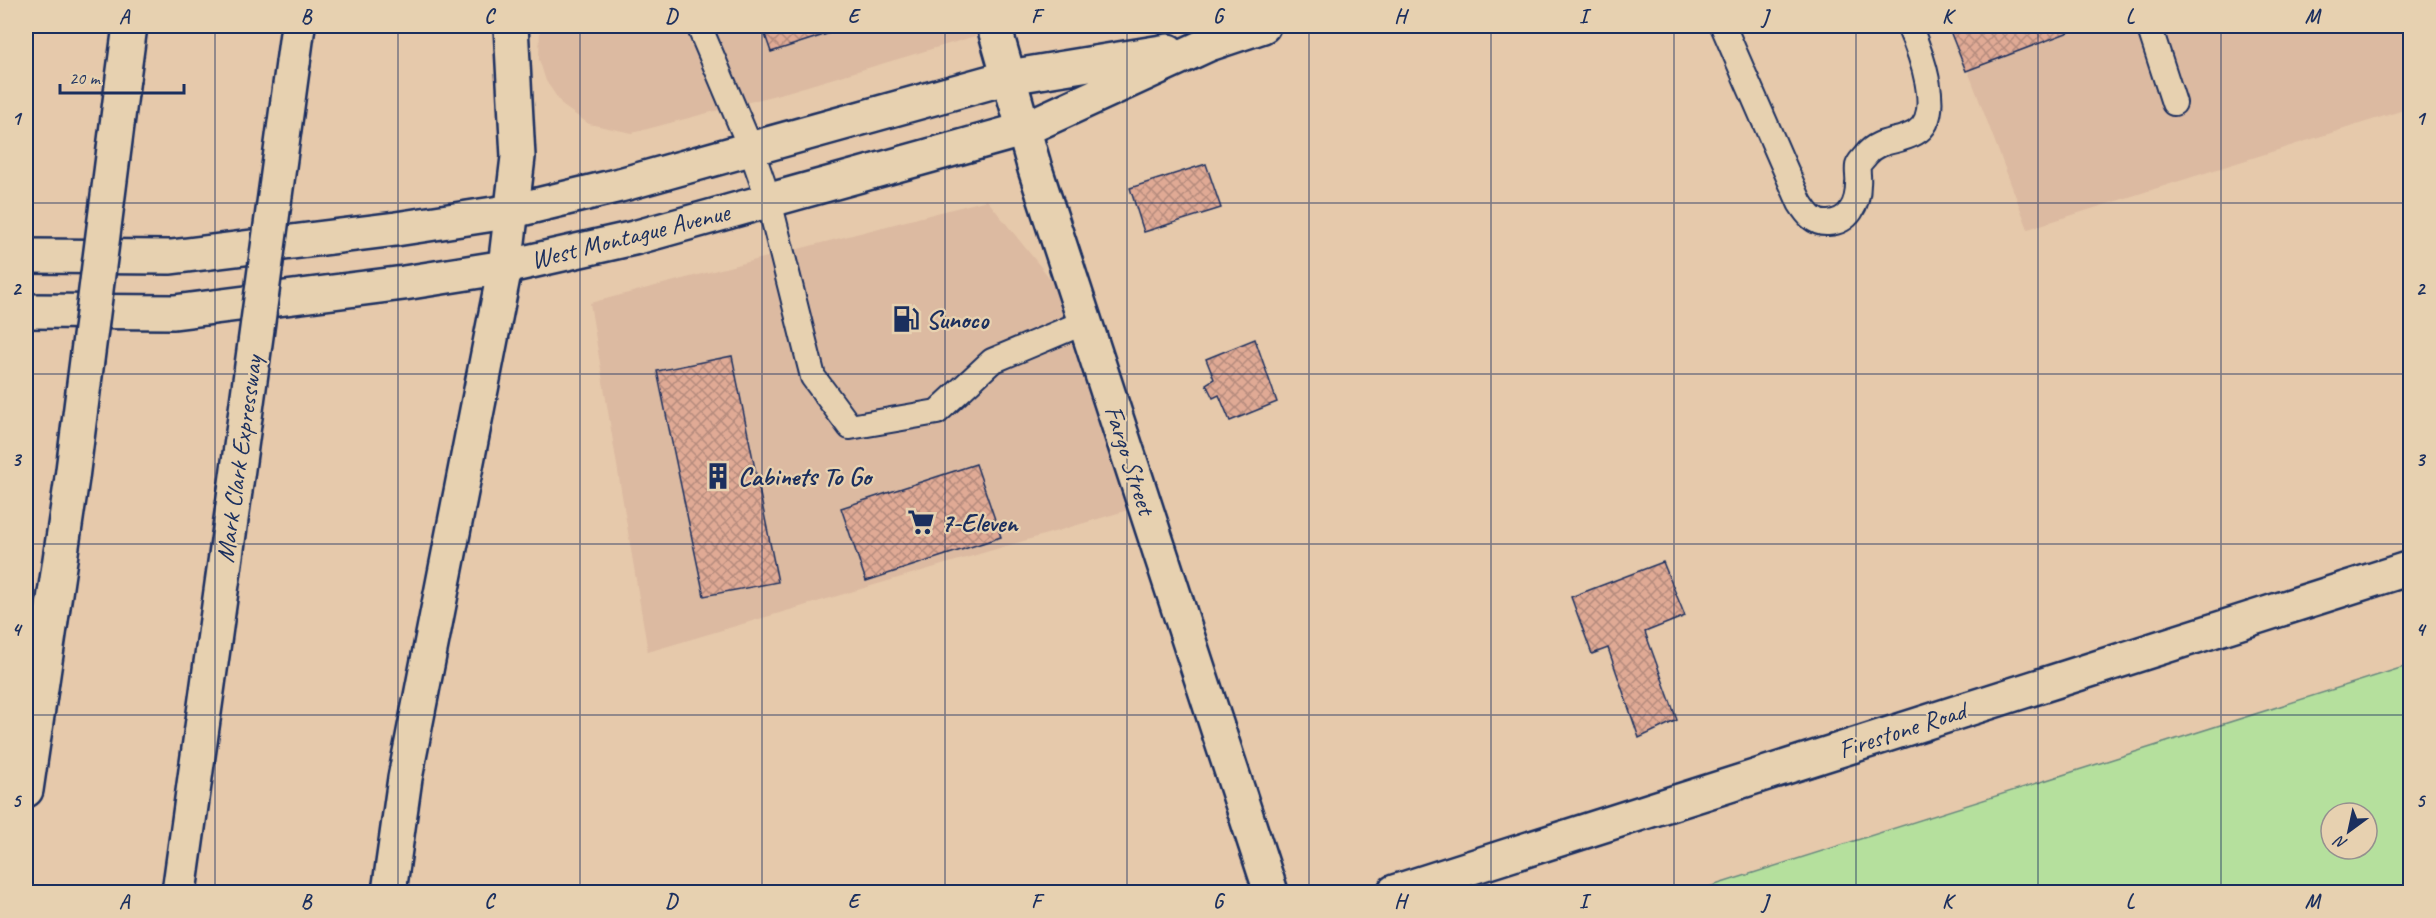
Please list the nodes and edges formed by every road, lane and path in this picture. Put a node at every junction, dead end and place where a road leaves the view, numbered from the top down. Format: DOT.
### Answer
graph roads {
  1 [pos="130,26"];
  2 [pos="298,26"];
  3 [pos="511,26"];
  4 [pos="699,26"];
  5 [pos="994,26"];
  6 [pos="1263,26"];
  7 [pos="1723,26"];
  8 [pos="1909,26"];
  9 [pos="2149,26"];
  10 [pos="1216,37"];
  11 [pos="1009,77"];
  12 [pos="2174,103"];
  13 [pos="1023,130"];
  14 [pos="751,149"];
  15 [pos="769,201"];
  16 [pos="513,211"];
  17 [pos="26,256"];
  18 [pos="505,267"];
  19 [pos="26,311"];
  20 [pos="1085,322"];
  21 [pos="2410,568"];
  22 [pos="26,790"];
  23 [pos="179,892"];
  24 [pos="389,892"];
  25 [pos="1271,892"];
  26 [pos="1394,892"];
  1 -- 22 [label="main road, bridge"];
  2 -- 23 [label="main road, Mark Clark Expressway, bridge"];
  3 -- 16 [label="main road"];
  4 -- 14 [label="lane"];
  5 -- 11 [label="main road, Fargo Street"];
  6 -- 10 [label="main road, West Montague Avenue"];
  7 -- 8 [label="lane"];
  9 -- 12 [label="lane"];
  10 -- 11 [label="main road, West Montague Avenue"];
  10 -- 13 [label="main road, West Montague Avenue"];
  11 -- 13 [label="main road, Fargo Street"];
  11 -- 14 [label="main road, West Montague Avenue"];
  13 -- 15 [label="main road, West Montague Avenue"];
  13 -- 20 [label="main road, Fargo Street"];
  14 -- 15 [label="lane"];
  14 -- 16 [label="main road, West Montague Avenue"];
  15 -- 18 [label="main road, West Montague Avenue"];
  15 -- 20 [label="lane"];
  16 -- 17 [label="main road, West Montague Avenue"];
  16 -- 18 [label="main road"];
  18 -- 19 [label="main road, West Montague Avenue"];
  18 -- 24 [label="main road"];
  20 -- 25 [label="main road, Fargo Street"];
  21 -- 26 [label="main road, Firestone Road"];
}
